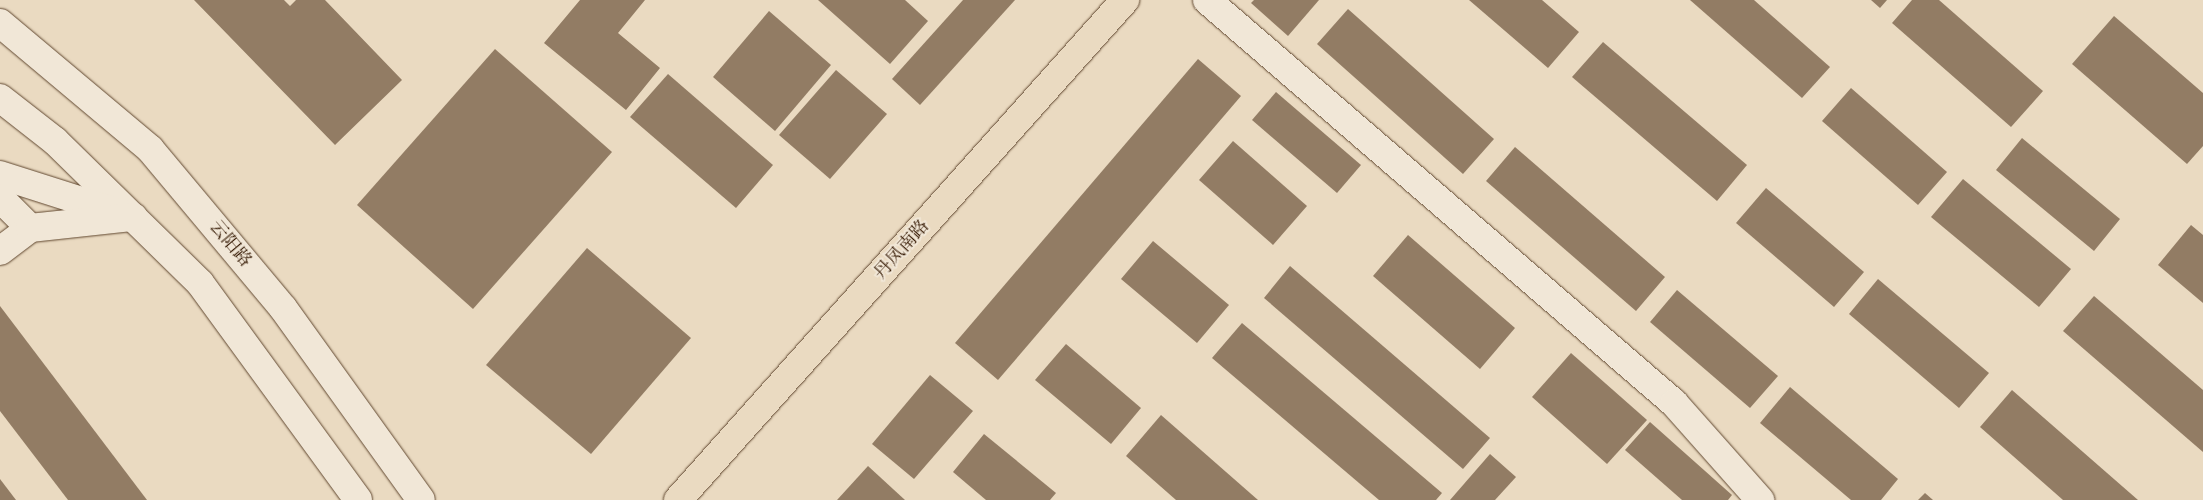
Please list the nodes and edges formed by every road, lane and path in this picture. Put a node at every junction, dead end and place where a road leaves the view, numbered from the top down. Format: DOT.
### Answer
graph roads {
  1 [pos="1125,0"];
  2 [pos="1206,0"];
  3 [pos="0,23"];
  4 [pos="0,98"];
  5 [pos="0,176"];
  6 [pos="0,198"];
  7 [pos="133,218"];
  8 [pos="30,228"];
  9 [pos="0,251"];
  10 [pos="358,500"];
  11 [pos="421,500"];
  12 [pos="678,500"];
  13 [pos="1760,500"];
  1 -- 12 [label="main road, 丹凤南路"];
  2 -- 13 [label="street"];
  3 -- 11 [label="street, 云阳路"];
  4 -- 7 [label="street"];
  5 -- 7 [label="street"];
  6 -- 8 [label="street"];
  7 -- 8 [label="street"];
  7 -- 10 [label="street"];
  8 -- 9 [label="street"];
}
